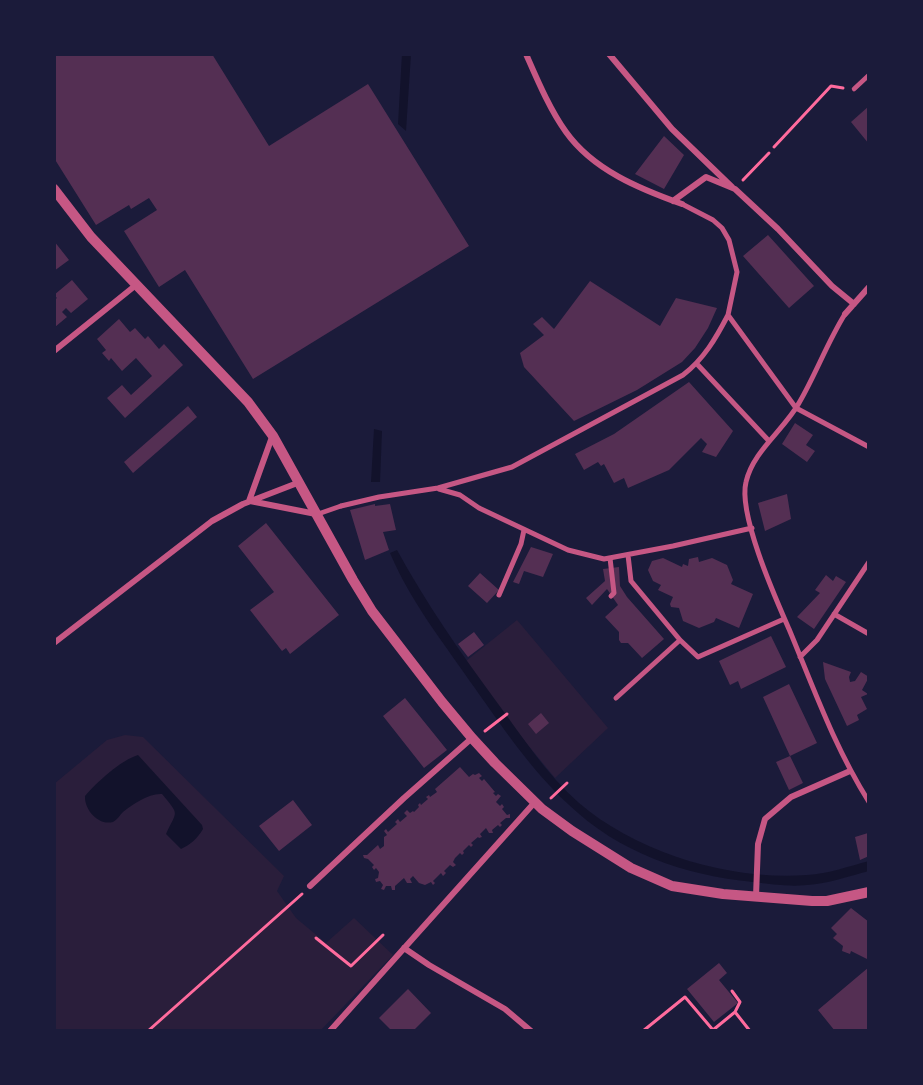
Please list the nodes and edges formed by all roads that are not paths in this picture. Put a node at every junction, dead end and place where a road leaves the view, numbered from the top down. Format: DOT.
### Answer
graph roads {
  1 [pos="526,54"];
  2 [pos="609,54"];
  3 [pos="869,75"];
  4 [pos="854,89"];
  5 [pos="54,189"];
  6 [pos="735,189"];
  7 [pos="674,201"];
  8 [pos="682,204"];
  9 [pos="136,285"];
  10 [pos="869,287"];
  11 [pos="854,304"];
  12 [pos="845,314"];
  13 [pos="728,315"];
  14 [pos="54,351"];
  15 [pos="697,364"];
  16 [pos="796,408"];
  17 [pos="273,436"];
  18 [pos="769,441"];
  19 [pos="869,447"];
  20 [pos="300,482"];
  21 [pos="438,488"];
  22 [pos="249,501"];
  23 [pos="341,506"];
  24 [pos="317,514"];
  25 [pos="752,528"];
  26 [pos="524,530"];
  27 [pos="628,555"];
  28 [pos="610,558"];
  29 [pos="869,562"];
  30 [pos="499,595"];
  31 [pos="611,596"];
  32 [pos="834,614"];
  33 [pos="784,619"];
  34 [pos="869,634"];
  35 [pos="680,640"];
  36 [pos="54,643"];
  37 [pos="800,657"];
  38 [pos="616,698"];
  39 [pos="472,738"];
  40 [pos="850,771"];
  41 [pos="535,802"];
  42 [pos="869,802"];
  43 [pos="310,886"];
  44 [pos="869,892"];
  45 [pos="756,896"];
  46 [pos="404,948"];
  47 [pos="330,1031"];
  48 [pos="531,1031"];
  1 -- 7 [label="street"];
  2 -- 6 [label="street"];
  3 -- 4 [label="lane"];
  5 -- 9 [label="street"];
  6 -- 7 [label="street"];
  6 -- 11 [label="street"];
  7 -- 8 [label="street"];
  8 -- 13 [label="street"];
  9 -- 14 [label="street"];
  9 -- 17 [label="street"];
  10 -- 11 [label="street"];
  11 -- 12 [label="street"];
  12 -- 16 [label="street"];
  13 -- 15 [label="street"];
  13 -- 16 [label="street"];
  15 -- 18 [label="street"];
  15 -- 21 [label="street"];
  16 -- 18 [label="street"];
  16 -- 19 [label="street"];
  17 -- 20 [label="street"];
  17 -- 22 [label="street"];
  18 -- 25 [label="street"];
  20 -- 22 [label="street"];
  20 -- 24 [label="street"];
  21 -- 23 [label="street"];
  21 -- 26 [label="street"];
  22 -- 24 [label="street"];
  22 -- 36 [label="street"];
  23 -- 24 [label="lane"];
  24 -- 39 [label="street"];
  25 -- 27 [label="street"];
  25 -- 33 [label="street"];
  26 -- 28 [label="street"];
  26 -- 30 [label="street"];
  27 -- 28 [label="street"];
  27 -- 35 [label="street"];
  28 -- 31 [label="street"];
  29 -- 32 [label="street"];
  32 -- 34 [label="street"];
  32 -- 37 [label="street"];
  33 -- 35 [label="street"];
  33 -- 37 [label="street"];
  35 -- 38 [label="street"];
  37 -- 40 [label="street"];
  39 -- 41 [label="street"];
  39 -- 43 [label="street"];
  40 -- 42 [label="street"];
  40 -- 45 [label="street"];
  41 -- 45 [label="street"];
  41 -- 46 [label="street"];
  44 -- 45 [label="street"];
  46 -- 47 [label="street"];
  46 -- 48 [label="street"];
}
